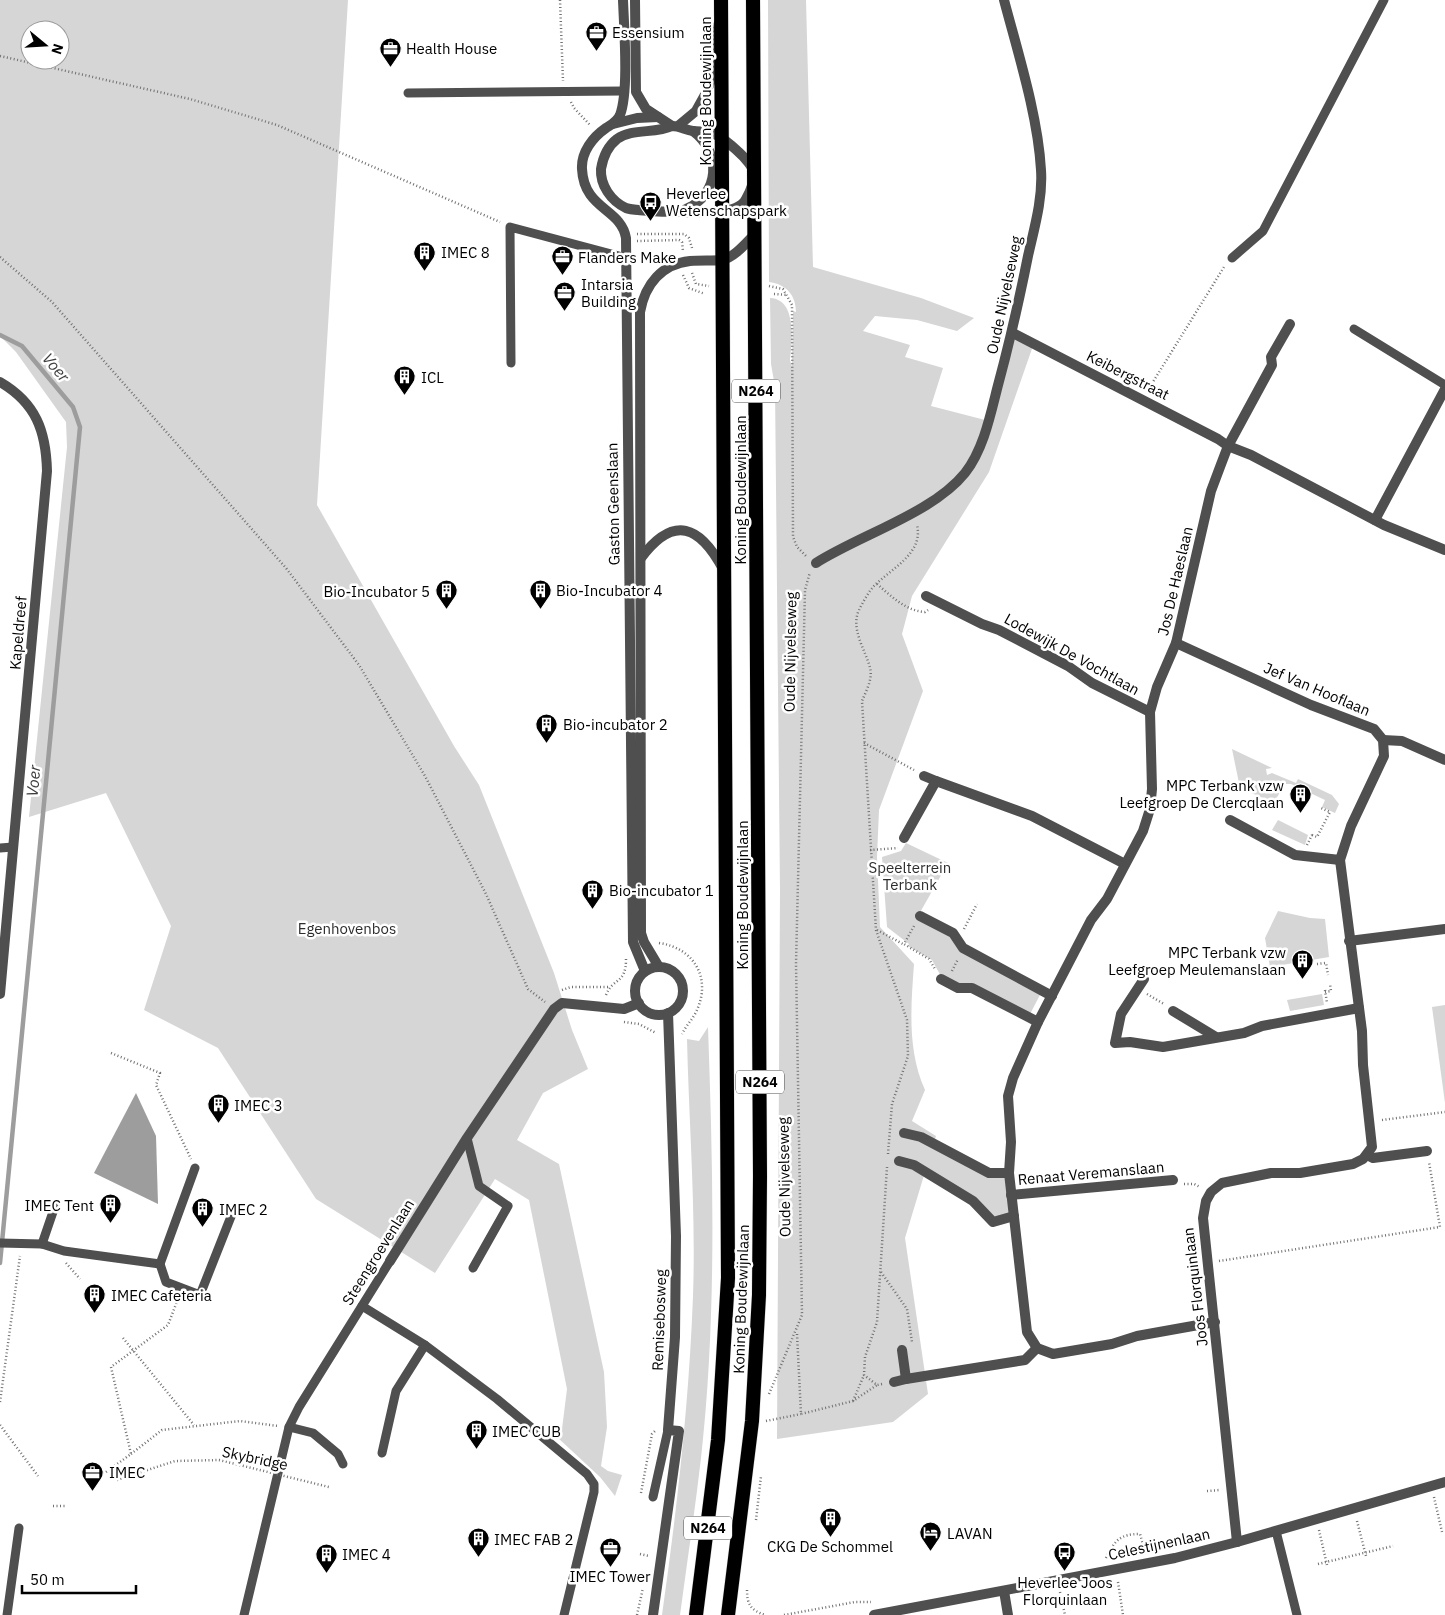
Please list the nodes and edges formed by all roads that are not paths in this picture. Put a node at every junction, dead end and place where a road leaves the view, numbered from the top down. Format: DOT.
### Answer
graph roads {
  1 [pos="623,0"];
  2 [pos="635,0"];
  3 [pos="721,0"];
  4 [pos="753,0"];
  5 [pos="1004,0"];
  6 [pos="1384,0"];
  7 [pos="721,19"];
  8 [pos="624,91"];
  9 [pos="408,93"];
  10 [pos="659,117"];
  11 [pos="613,124"];
  12 [pos="675,126"];
  13 [pos="693,131"];
  14 [pos="721,138"];
  15 [pos="755,173"];
  16 [pos="683,211"];
  17 [pos="721,212"];
  18 [pos="755,234"];
  19 [pos="619,256"];
  20 [pos="1232,258"];
  21 [pos="723,260"];
  22 [pos="1290,324"];
  23 [pos="1354,329"];
  24 [pos="1013,333"];
  25 [pos="511,362"];
  26 [pos="0,382"];
  27 [pos="1445,385"];
  28 [pos="1445,389"];
  29 [pos="1228,446"];
  30 [pos="1375,520"];
  31 [pos="1445,550"];
  32 [pos="641,558"];
  33 [pos="816,563"];
  34 [pos="725,572"];
  35 [pos="926,596"];
  36 [pos="1176,643"];
  37 [pos="1150,712"];
  38 [pos="1383,740"];
  39 [pos="1445,760"];
  40 [pos="924,776"];
  41 [pos="936,781"];
  42 [pos="1230,820"];
  43 [pos="904,838"];
  44 [pos="13,847"];
  45 [pos="0,848"];
  46 [pos="1340,860"];
  47 [pos="1125,864"];
  48 [pos="920,916"];
  49 [pos="1445,929"];
  50 [pos="1349,941"];
  51 [pos="659,967"];
  52 [pos="645,972"];
  53 [pos="1144,979"];
  54 [pos="943,981"];
  55 [pos="0,994"];
  56 [pos="1052,996"];
  57 [pos="638,1003"];
  58 [pos="1359,1008"];
  59 [pos="1172,1011"];
  60 [pos="668,1013"];
  61 [pos="1038,1022"];
  62 [pos="1216,1037"];
  63 [pos="904,1133"];
  64 [pos="468,1138"];
  65 [pos="1427,1151"];
  66 [pos="1367,1155"];
  67 [pos="899,1160"];
  68 [pos="195,1168"];
  69 [pos="1009,1173"];
  70 [pos="1173,1180"];
  71 [pos="1011,1195"];
  72 [pos="55,1206"];
  73 [pos="232,1214"];
  74 [pos="1014,1216"];
  75 [pos="0,1243"];
  76 [pos="42,1244"];
  77 [pos="390,1261"];
  78 [pos="160,1264"];
  79 [pos="473,1268"];
  80 [pos="362,1306"];
  81 [pos="1215,1322"];
  82 [pos="425,1345"];
  83 [pos="1037,1348"];
  84 [pos="902,1350"];
  85 [pos="906,1379"];
  86 [pos="894,1382"];
  87 [pos="289,1427"];
  88 [pos="668,1430"];
  89 [pos="382,1453"];
  90 [pos="343,1464"];
  91 [pos="1445,1482"];
  92 [pos="648,1498"];
  93 [pos="19,1528"];
  94 [pos="1276,1531"];
  95 [pos="1237,1542"];
  96 [pos="1004,1591"];
  97 [pos="7,1615"];
  98 [pos="244,1615"];
  99 [pos="564,1615"];
  100 [pos="653,1615"];
  101 [pos="696,1615"];
  102 [pos="728,1615"];
  103 [pos="874,1615"];
  104 [pos="1008,1615"];
  105 [pos="1297,1615"];
  1 -- 8 [label="street, Gaston Geenslaan"];
  2 -- 10 [label="street"];
  3 -- 7 [label="highway, Koning Boudewijnlaan / N264"];
  4 -- 15 [label="highway, Koning Boudewijnlaan / N264"];
  5 -- 24 [label="street, Oude Nijvelseweg"];
  6 -- 20 [label="lane"];
  7 -- 12 [label="street"];
  7 -- 14 [label="highway, Koning Boudewijnlaan / N264"];
  8 -- 9 [label="lane"];
  8 -- 11 [label="street, Gaston Geenslaan"];
  10 -- 11 [label="street, Gaston Geenslaan"];
  10 -- 12 [label="street"];
  11 -- 52 [label="street, Gaston Geenslaan"];
  12 -- 13 [label="street"];
  12 -- 16 [label="street"];
  13 -- 14 [label="street"];
  13 -- 16 [label="street"];
  14 -- 15 [label="street"];
  14 -- 17 [label="highway, Koning Boudewijnlaan / N264"];
  15 -- 17 [label="street, Koning Boudewijnlaan"];
  15 -- 18 [label="highway, Koning Boudewijnlaan / N264"];
  16 -- 17 [label="street"];
  17 -- 21 [label="highway, Koning Boudewijnlaan / N264"];
  18 -- 21 [label="street"];
  18 -- 102 [label="highway, Koning Boudewijnlaan / N264"];
  19 -- 25 [label="lane"];
  21 -- 32 [label="street, Gaston Geenslaan"];
  21 -- 34 [label="highway, Koning Boudewijnlaan / N264"];
  22 -- 29 [label="street"];
  23 -- 27 [label="lane"];
  24 -- 29 [label="street, Keibergstraat"];
  24 -- 33 [label="street, Oude Nijvelseweg"];
  26 -- 44 [label="street, Kapeldreef"];
  28 -- 30 [label="street"];
  29 -- 30 [label="street, Keibergstraat"];
  29 -- 36 [label="street, Jos De Haeslaan"];
  30 -- 31 [label="street, Keibergstraat"];
  32 -- 34 [label="street, Koning Boudewijnlaan"];
  32 -- 51 [label="street, Gaston Geenslaan"];
  34 -- 101 [label="highway, Koning Boudewijnlaan / N264"];
  35 -- 37 [label="street, Lodewijk De Vochtlaan"];
  36 -- 37 [label="street, Jos De Haeslaan"];
  36 -- 38 [label="street, Jef Van Hooflaan"];
  37 -- 47 [label="street, Jos De Haeslaan"];
  38 -- 39 [label="street, Jef Van Hooflaan"];
  38 -- 46 [label="street"];
  40 -- 41 [label="street"];
  41 -- 43 [label="street"];
  41 -- 47 [label="street"];
  42 -- 46 [label="street"];
  44 -- 45 [label="lane"];
  44 -- 55 [label="street, Kapeldreef"];
  46 -- 50 [label="street"];
  47 -- 56 [label="street, Jos De Haeslaan"];
  48 -- 56 [label="street"];
  49 -- 50 [label="street"];
  50 -- 58 [label="street"];
  51 -- 52 [label="street"];
  51 -- 60 [label="street, Gaston Geenslaan"];
  52 -- 57 [label="street"];
  53 -- 62 [label="street"];
  54 -- 61 [label="street"];
  56 -- 61 [label="street, Jos De Haeslaan"];
  57 -- 60 [label="street"];
  57 -- 64 [label="street, Steengroevenlaan"];
  58 -- 62 [label="street"];
  58 -- 66 [label="street"];
  59 -- 62 [label="street"];
  60 -- 88 [label="street, Remisebosweg"];
  61 -- 69 [label="street, Jos De Haeslaan"];
  63 -- 69 [label="street"];
  64 -- 77 [label="street, Steengroevenlaan"];
  64 -- 79 [label="lane"];
  65 -- 66 [label="street"];
  66 -- 81 [label="street, Joos Florquinlaan"];
  67 -- 74 [label="street"];
  68 -- 78 [label="lane"];
  69 -- 71 [label="street, Jos De Haeslaan"];
  70 -- 71 [label="street, Renaat Veremanslaan"];
  71 -- 74 [label="street, Jos De Haeslaan"];
  72 -- 76 [label="lane"];
  73 -- 78 [label="lane"];
  74 -- 83 [label="street, Jos De Haeslaan"];
  75 -- 76 [label="lane"];
  76 -- 78 [label="lane"];
  77 -- 80 [label="lane, Steengroevenlaan"];
  80 -- 82 [label="lane"];
  80 -- 87 [label="lane, Steengroevenlaan"];
  81 -- 83 [label="street"];
  81 -- 95 [label="street, Joos Florquinlaan"];
  82 -- 89 [label="lane"];
  82 -- 99 [label="lane"];
  83 -- 85 [label="street"];
  84 -- 85 [label="street"];
  85 -- 86 [label="street"];
  87 -- 90 [label="lane"];
  87 -- 98 [label="lane, Steengroevenlaan"];
  88 -- 92 [label="lane"];
  88 -- 100 [label="street"];
  91 -- 94 [label="street, Celestijnenlaan"];
  93 -- 97 [label="lane"];
  94 -- 95 [label="street, Celestijnenlaan"];
  94 -- 105 [label="lane"];
  95 -- 96 [label="street, Celestijnenlaan"];
  96 -- 103 [label="street, Celestijnenlaan"];
  96 -- 104 [label="street"];
}
